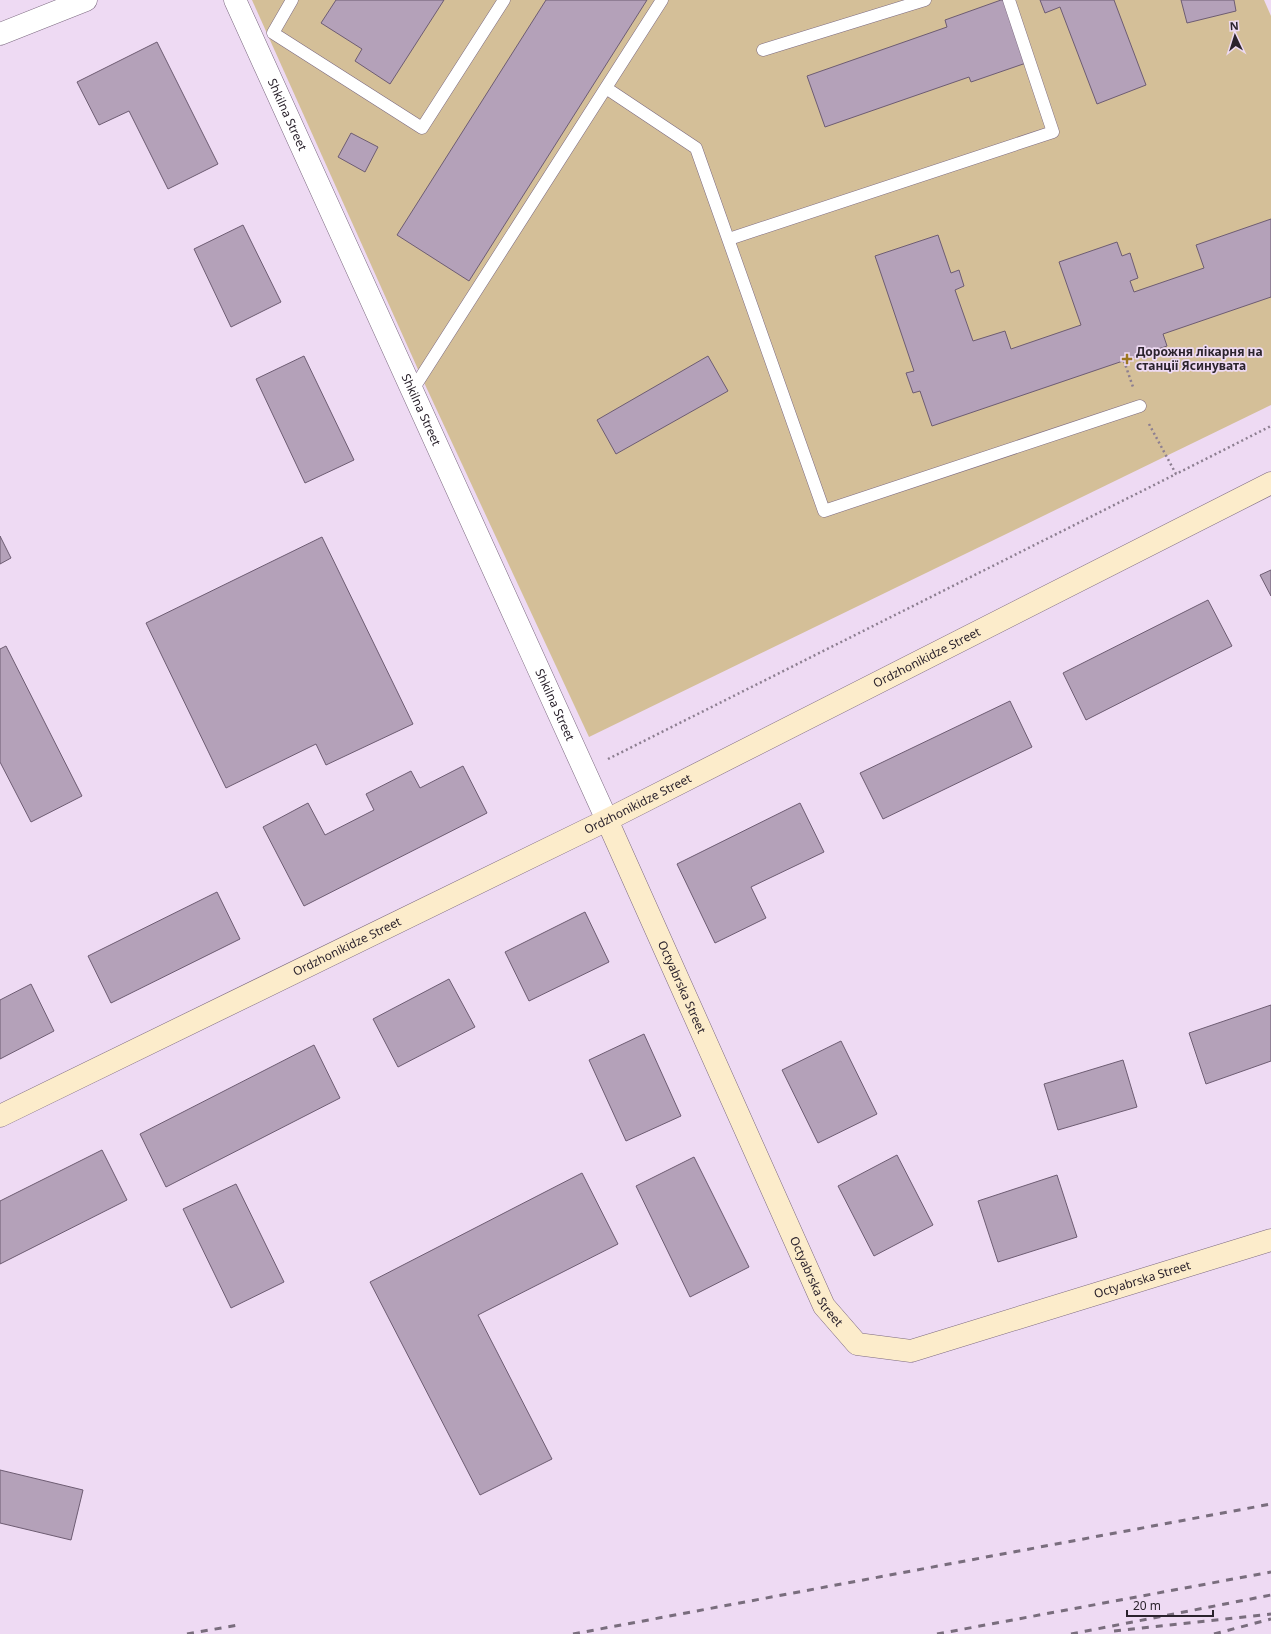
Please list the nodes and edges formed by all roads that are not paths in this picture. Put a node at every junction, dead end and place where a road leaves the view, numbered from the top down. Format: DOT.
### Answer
graph roads {
  1 [pos="86,0"];
  2 [pos="235,0"];
  3 [pos="292,0"];
  4 [pos="504,0"];
  5 [pos="662,0"];
  6 [pos="925,0"];
  7 [pos="1009,0"];
  8 [pos="0,34"];
  9 [pos="763,50"];
  10 [pos="606,88"];
  11 [pos="728,239"];
  12 [pos="412,391"];
  13 [pos="1140,406"];
  14 [pos="1271,483"];
  15 [pos="607,820"];
  16 [pos="0,1116"];
  17 [pos="1271,1240"];
  1 -- 8 [label="street"];
  2 -- 12 [label="street, Shkilna Street"];
  3 -- 4 [label="lane"];
  5 -- 10 [label="lane"];
  6 -- 9 [label="lane"];
  7 -- 11 [label="lane"];
  10 -- 11 [label="lane"];
  10 -- 12 [label="lane"];
  11 -- 13 [label="lane"];
  12 -- 15 [label="street, Shkilna Street"];
  14 -- 15 [label="main road, Ordzhonikidze Street"];
  15 -- 16 [label="main road, Ordzhonikidze Street"];
  15 -- 17 [label="main road, Octyabrska Street"];
}
